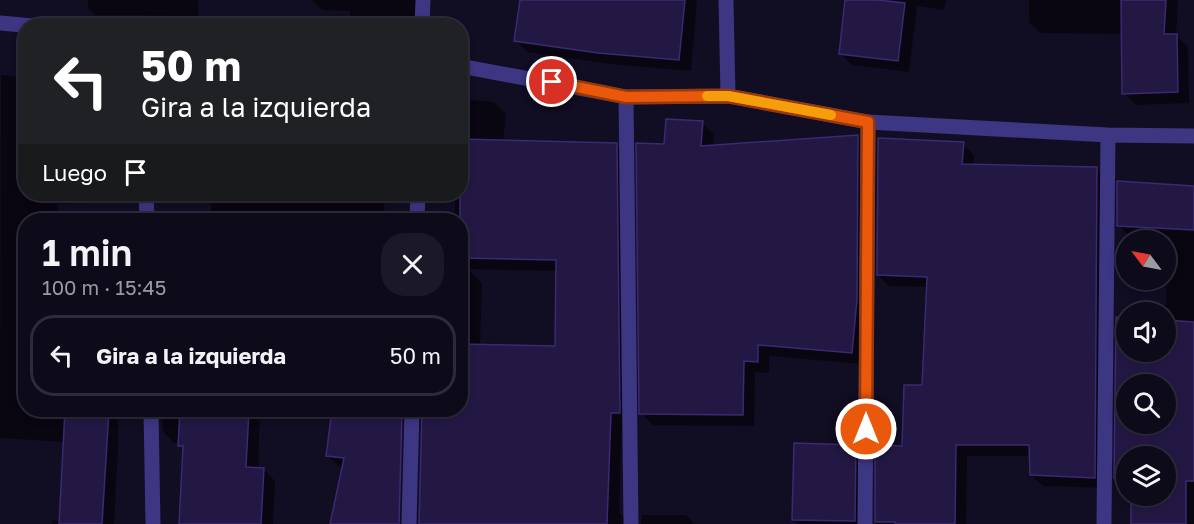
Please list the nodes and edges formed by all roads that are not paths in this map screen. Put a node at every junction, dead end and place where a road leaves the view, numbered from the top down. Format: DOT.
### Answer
graph roads {
  1 [pos="423,0"];
  2 [pos="726,0"];
  3 [pos="423,18"];
  4 [pos="0,22"];
  5 [pos="18,24"];
  6 [pos="468,67"];
  7 [pos="728,96"];
  8 [pos="626,97"];
  9 [pos="868,122"];
  10 [pos="1108,135"];
  11 [pos="1194,136"];
  12 [pos="150,417"];
  13 [pos="412,417"];
  14 [pos="153,524"];
  15 [pos="409,524"];
  16 [pos="631,524"];
  17 [pos="865,524"];
  18 [pos="1104,524"];
  1 -- 3 [label="street"];
  2 -- 7 [label="street"];
  4 -- 5 [label="street"];
  6 -- 8 [label="street"];
  7 -- 8 [label="street"];
  7 -- 9 [label="street"];
  8 -- 16 [label="street"];
  9 -- 10 [label="street"];
  9 -- 17 [label="street"];
  10 -- 11 [label="street"];
  10 -- 18 [label="street"];
  12 -- 14 [label="street"];
  13 -- 15 [label="street"];
}
